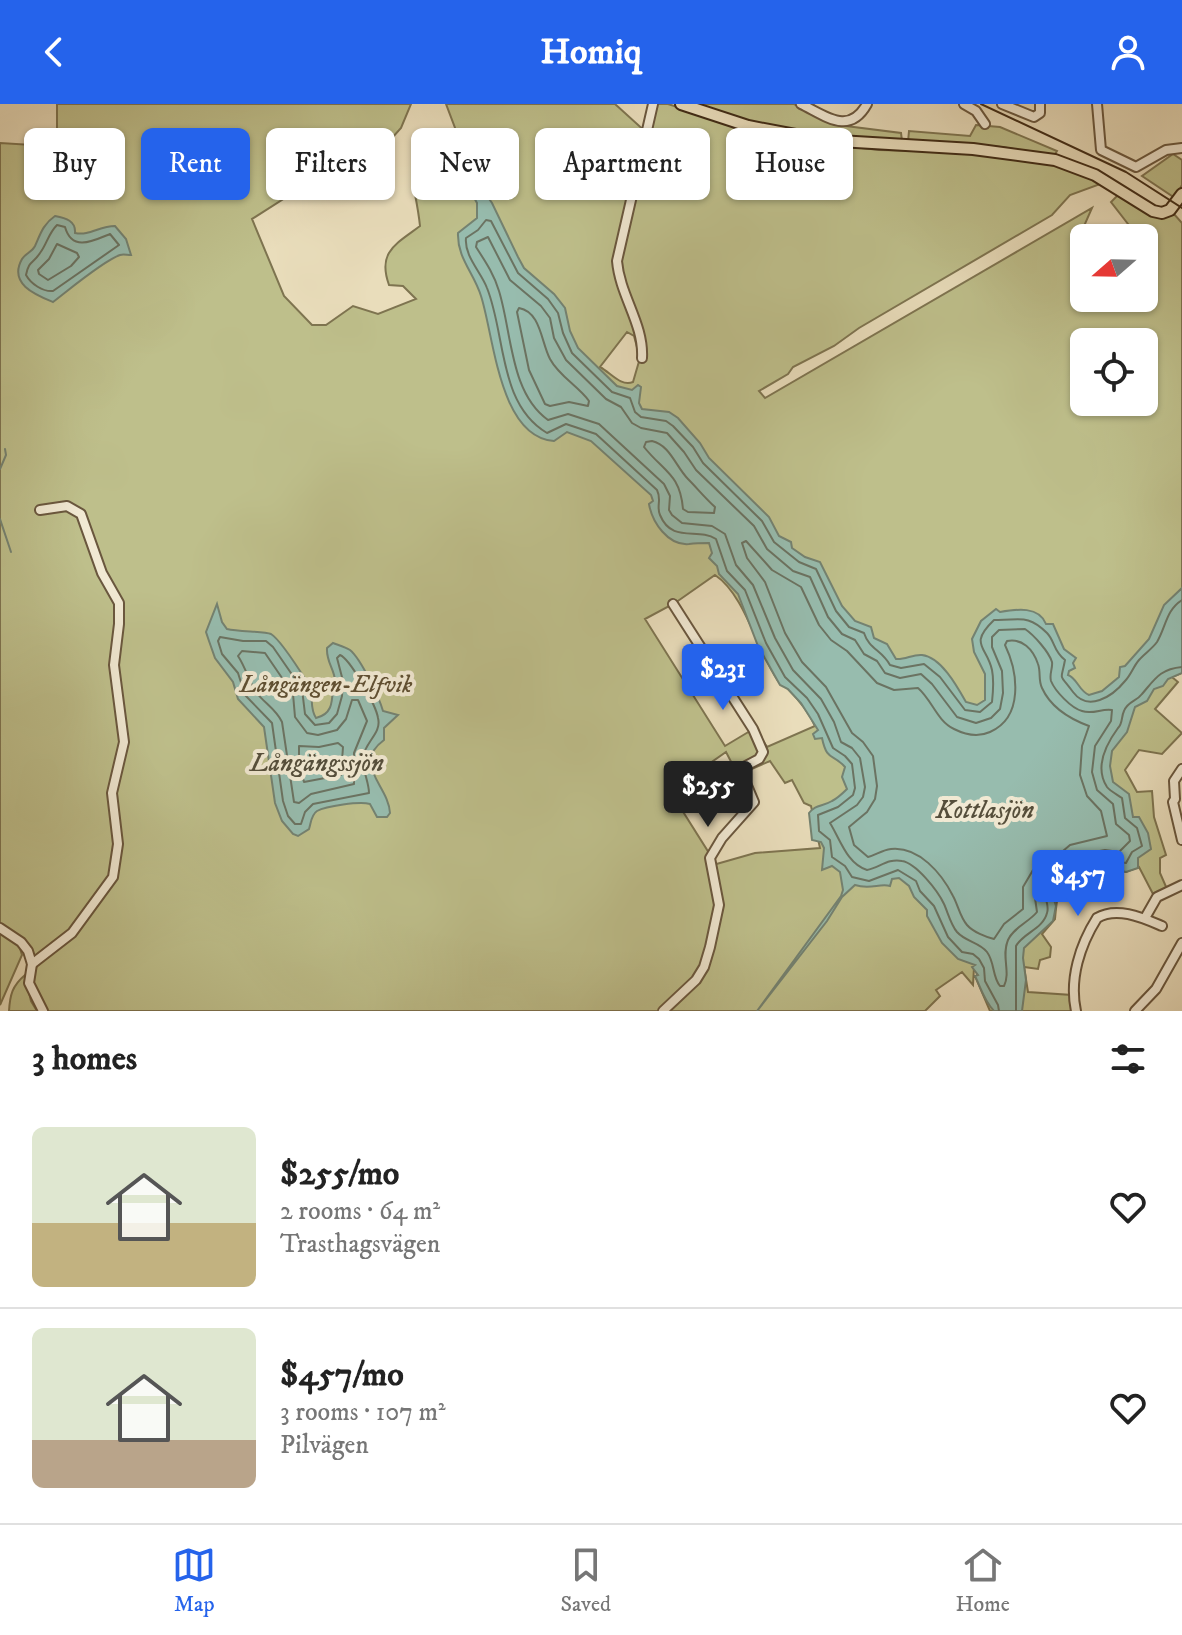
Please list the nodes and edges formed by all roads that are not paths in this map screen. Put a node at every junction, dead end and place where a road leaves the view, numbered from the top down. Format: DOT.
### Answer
graph roads {
  1 [pos="653,104"];
  2 [pos="681,104"];
  3 [pos="801,104"];
  4 [pos="867,104"];
  5 [pos="964,104"];
  6 [pos="1002,104"];
  7 [pos="1040,104"];
  8 [pos="1097,104"];
  9 [pos="985,124"];
  10 [pos="1182,148"];
  11 [pos="1182,194"];
  12 [pos="642,358"];
  13 [pos="40,510"];
  14 [pos="673,604"];
  15 [pos="1182,769"];
  16 [pos="1182,840"];
  17 [pos="1182,885"];
  18 [pos="1145,918"];
  19 [pos="1162,926"];
  20 [pos="0,928"];
  21 [pos="1182,943"];
  22 [pos="32,964"];
  23 [pos="43,1011"];
  24 [pos="663,1011"];
  25 [pos="1076,1011"];
  26 [pos="1135,1011"];
  1 -- 12 [label="street"];
  2 -- 11 [label="main road"];
  3 -- 4 [label="street"];
  5 -- 9 [label="street"];
  6 -- 7 [label="street"];
  8 -- 10 [label="street"];
  13 -- 22 [label="street"];
  14 -- 24 [label="street"];
  15 -- 16 [label="street"];
  17 -- 18 [label="street"];
  18 -- 19 [label="street"];
  18 -- 25 [label="street"];
  20 -- 22 [label="street"];
  21 -- 26 [label="street"];
  22 -- 23 [label="street"];
}
